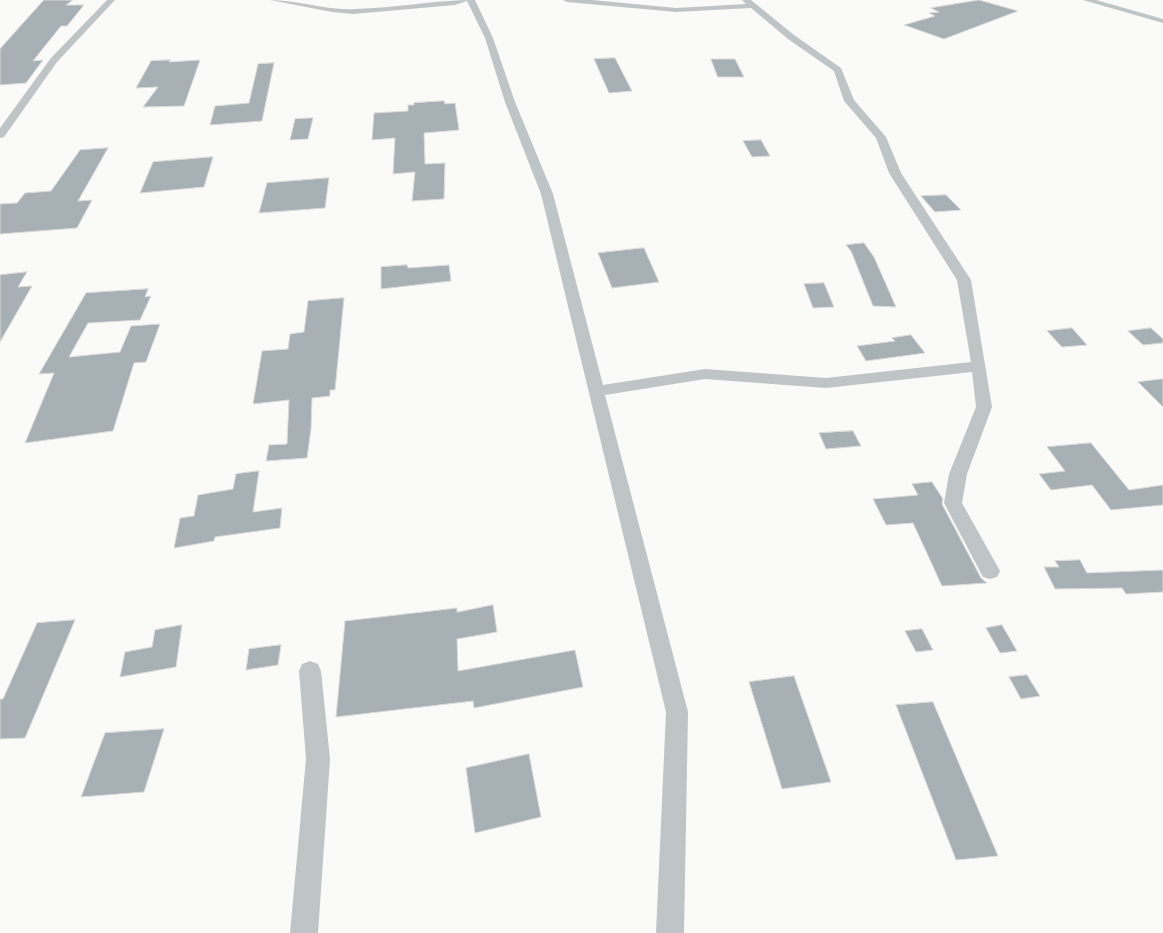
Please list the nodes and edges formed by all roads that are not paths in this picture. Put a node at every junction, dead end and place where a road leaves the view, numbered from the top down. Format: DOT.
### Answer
graph roads {
  1 [pos="111,0"];
  2 [pos="274,0"];
  3 [pos="464,0"];
  4 [pos="471,0"];
  5 [pos="567,0"];
  6 [pos="1087,0"];
  7 [pos="750,3"];
  8 [pos="1163,21"];
  9 [pos="0,135"];
  10 [pos="980,366"];
  11 [pos="597,391"];
  12 [pos="990,571"];
  13 [pos="310,671"];
  14 [pos="304,933"];
  15 [pos="670,933"];
  1 -- 9 [label="street"];
  2 -- 3 [label="street"];
  4 -- 11 [label="street"];
  5 -- 7 [label="street"];
  6 -- 8 [label="street"];
  7 -- 10 [label="street"];
  10 -- 11 [label="street"];
  10 -- 12 [label="street"];
  11 -- 15 [label="street"];
  13 -- 14 [label="street"];
}
